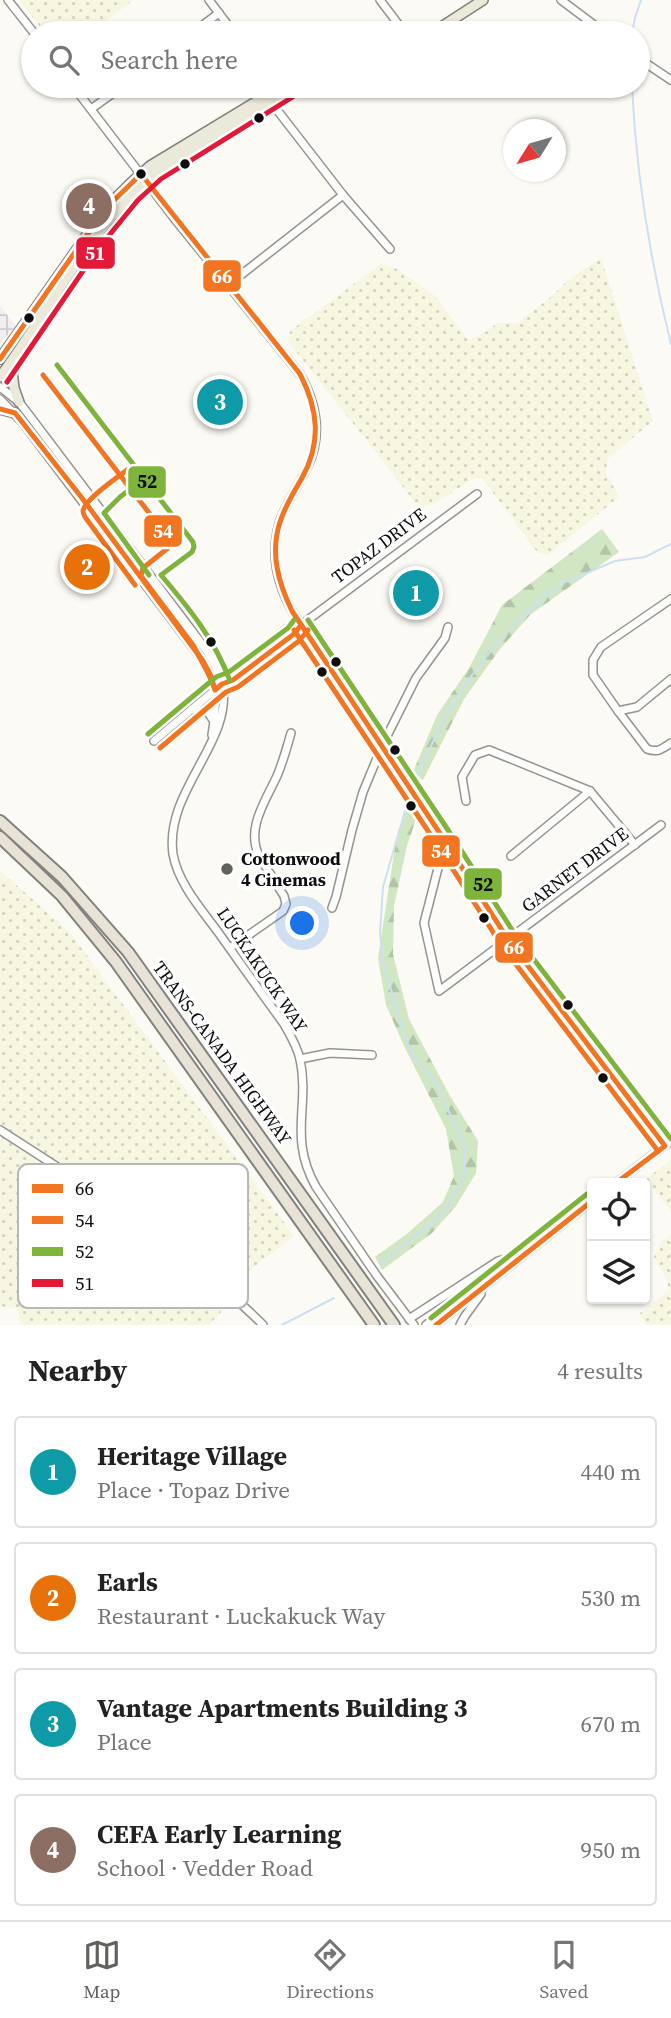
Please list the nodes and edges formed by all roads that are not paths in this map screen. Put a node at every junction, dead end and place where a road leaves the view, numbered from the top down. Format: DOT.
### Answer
graph roads {
  1 [pos="8,0"];
  2 [pos="209,0"];
  3 [pos="380,0"];
  4 [pos="483,0"];
  5 [pos="491,0"];
  6 [pos="561,0"];
  7 [pos="219,13"];
  8 [pos="25,21"];
  9 [pos="208,21"];
  10 [pos="225,21"];
  11 [pos="396,21"];
  12 [pos="451,21"];
  13 [pos="460,21"];
  14 [pos="589,21"];
  15 [pos="650,66"];
  16 [pos="671,80"];
  17 [pos="82,98"];
  18 [pos="106,98"];
  19 [pos="268,98"];
  20 [pos="91,109"];
  21 [pos="144,177"];
  22 [pos="343,195"];
  23 [pos="390,249"];
  24 [pos="228,285"];
  25 [pos="0,359"];
  26 [pos="11,362"];
  27 [pos="0,377"];
  28 [pos="0,387"];
  29 [pos="0,399"];
  30 [pos="19,402"];
  31 [pos="0,409"];
  32 [pos="15,413"];
  33 [pos="477,494"];
  34 [pos="671,599"];
  35 [pos="301,625"];
  36 [pos="448,627"];
  37 [pos="671,679"];
  38 [pos="222,684"];
  39 [pos="215,690"];
  40 [pos="192,709"];
  41 [pos="618,710"];
  42 [pos="214,722"];
  43 [pos="291,733"];
  44 [pos="211,739"];
  45 [pos="154,741"];
  46 [pos="671,743"];
  47 [pos="382,746"];
  48 [pos="590,792"];
  49 [pos="467,801"];
  50 [pos="0,812"];
  51 [pos="0,821"];
  52 [pos="661,825"];
  53 [pos="0,837"];
  54 [pos="445,841"];
  55 [pos="635,845"];
  56 [pos="0,846"];
  57 [pos="511,856"];
  58 [pos="332,908"];
  59 [pos="80,916"];
  60 [pos="106,926"];
  61 [pos="509,940"];
  62 [pos="230,948"];
  63 [pos="372,1055"];
  64 [pos="300,1059"];
  65 [pos="0,1130"];
  66 [pos="668,1144"];
  67 [pos="53,1164"];
  68 [pos="623,1178"];
  69 [pos="587,1205"];
  70 [pos="524,1254"];
  71 [pos="506,1268"];
  72 [pos="487,1286"];
  73 [pos="243,1308"];
  74 [pos="412,1322"];
  75 [pos="430,1324"];
  76 [pos="262,1325"];
  77 [pos="374,1325"];
  78 [pos="394,1325"];
  79 [pos="460,1325"];
  1 -- 8 [label="street"];
  2 -- 7 [label="street"];
  3 -- 11 [label="street"];
  4 -- 12 [label="main road"];
  5 -- 13 [label="main road"];
  6 -- 14 [label="street"];
  7 -- 9 [label="street"];
  7 -- 10 [label="street"];
  15 -- 16 [label="street"];
  17 -- 20 [label="street"];
  18 -- 20 [label="street"];
  19 -- 21 [label="main road"];
  19 -- 22 [label="street"];
  20 -- 21 [label="street"];
  21 -- 24 [label="street"];
  21 -- 25 [label="main road"];
  21 -- 26 [label="main road"];
  22 -- 23 [label="street"];
  22 -- 24 [label="street"];
  24 -- 35 [label="street"];
  26 -- 27 [label="main road"];
  26 -- 30 [label="main road"];
  28 -- 30 [label="street, LUCKAKUCK WAY"];
  29 -- 32 [label="street, LUCKAKUCK WAY"];
  30 -- 38 [label="street, LUCKAKUCK WAY"];
  31 -- 32 [label="main road"];
  32 -- 39 [label="street, LUCKAKUCK WAY"];
  33 -- 35 [label="street, TOPAZ DRIVE"];
  34 -- 41 [label="street"];
  35 -- 38 [label="street, TOPAZ DRIVE"];
  35 -- 47 [label="street"];
  36 -- 47 [label="street"];
  37 -- 41 [label="street"];
  38 -- 39 [label="street, TOPAZ DRIVE"];
  38 -- 44 [label="street, LUCKAKUCK WAY"];
  39 -- 40 [label="street, TOPAZ DRIVE"];
  39 -- 42 [label="street, LUCKAKUCK WAY"];
  40 -- 42 [label="street"];
  40 -- 45 [label="street, TOPAZ DRIVE"];
  41 -- 46 [label="street"];
  42 -- 44 [label="street, LUCKAKUCK WAY"];
  43 -- 62 [label="street"];
  44 -- 62 [label="street, LUCKAKUCK WAY"];
  47 -- 54 [label="street"];
  47 -- 58 [label="street"];
  48 -- 49 [label="street"];
  48 -- 55 [label="street"];
  48 -- 57 [label="street"];
  50 -- 60 [label="highway"];
  51 -- 60 [label="highway, TRANS-CANADA HIGHWAY"];
  52 -- 55 [label="street, GARNET DRIVE"];
  53 -- 59 [label="highway, TRANS-CANADA HIGHWAY"];
  54 -- 61 [label="street"];
  54 -- 61 [label="street, GARNET DRIVE"];
  55 -- 61 [label="street, GARNET DRIVE"];
  56 -- 59 [label="highway"];
  59 -- 77 [label="highway, TRANS-CANADA HIGHWAY"];
  60 -- 78 [label="highway, TRANS-CANADA HIGHWAY"];
  61 -- 66 [label="street"];
  62 -- 64 [label="street, LUCKAKUCK WAY"];
  63 -- 64 [label="street"];
  64 -- 74 [label="street, LUCKAKUCK WAY"];
  65 -- 67 [label="street"];
  66 -- 68 [label="street"];
  69 -- 70 [label="street"];
  70 -- 71 [label="street"];
  70 -- 74 [label="street"];
  71 -- 72 [label="street"];
  71 -- 75 [label="street"];
  72 -- 75 [label="street"];
  72 -- 79 [label="street"];
  73 -- 76 [label="street"];
}
